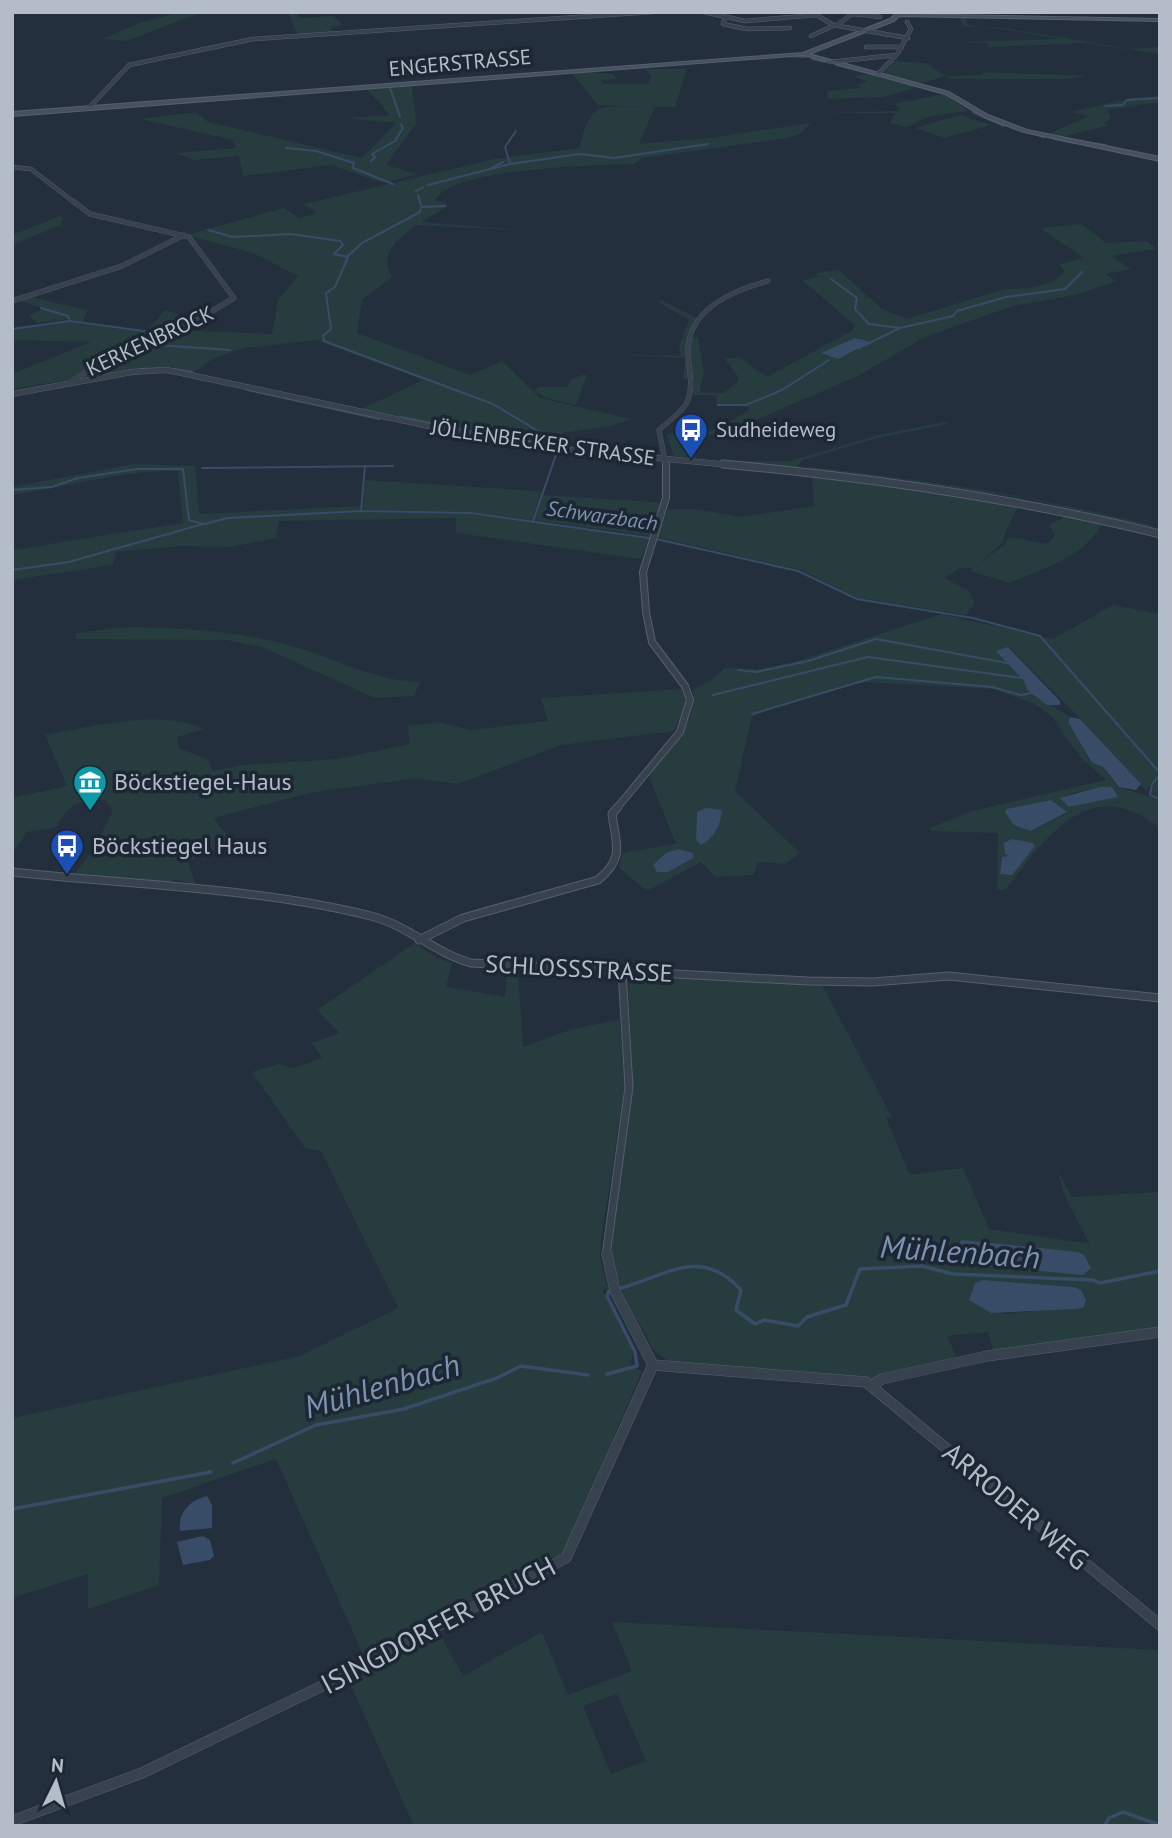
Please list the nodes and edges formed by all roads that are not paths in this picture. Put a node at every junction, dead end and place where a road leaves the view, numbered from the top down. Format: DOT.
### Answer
graph roads {
  1 [pos="652,12"];
  2 [pos="704,12"];
  3 [pos="811,12"];
  4 [pos="865,14"];
  5 [pos="901,14"];
  6 [pos="816,15"];
  7 [pos="880,17"];
  8 [pos="724,18"];
  9 [pos="1160,20"];
  10 [pos="907,22"];
  11 [pos="836,25"];
  12 [pos="790,28"];
  13 [pos="864,31"];
  14 [pos="811,36"];
  15 [pos="908,38"];
  16 [pos="866,47"];
  17 [pos="902,47"];
  18 [pos="804,54"];
  19 [pos="896,55"];
  20 [pos="830,62"];
  21 [pos="878,74"];
  22 [pos="89,108"];
  23 [pos="12,114"];
  24 [pos="1160,159"];
  25 [pos="12,167"];
  26 [pos="184,235"];
  27 [pos="768,281"];
  28 [pos="12,301"];
  29 [pos="69,383"];
  30 [pos="12,394"];
  31 [pos="666,460"];
  32 [pos="1160,534"];
  33 [pos="12,872"];
  34 [pos="419,940"];
  35 [pos="622,971"];
  36 [pos="1160,998"];
  37 [pos="1160,1332"];
  38 [pos="653,1366"];
  39 [pos="872,1385"];
  40 [pos="1160,1625"];
  41 [pos="12,1821"];
  1 -- 22 [label="street"];
  2 -- 8 [label="street"];
  3 -- 6 [label="street"];
  4 -- 7 [label="street"];
  4 -- 11 [label="street"];
  5 -- 9 [label="main road"];
  5 -- 13 [label="main road, ENGERSTRASSE"];
  6 -- 8 [label="street"];
  6 -- 11 [label="street"];
  8 -- 12 [label="street"];
  10 -- 15 [label="street"];
  11 -- 13 [label="street"];
  11 -- 14 [label="street"];
  13 -- 15 [label="street"];
  13 -- 18 [label="main road, ENGERSTRASSE"];
  15 -- 17 [label="street"];
  16 -- 17 [label="street"];
  17 -- 19 [label="street"];
  18 -- 20 [label="main road"];
  18 -- 22 [label="main road, ENGERSTRASSE"];
  19 -- 20 [label="street"];
  19 -- 21 [label="street"];
  20 -- 21 [label="main road"];
  21 -- 24 [label="main road"];
  22 -- 23 [label="main road, ENGERSTRASSE"];
  25 -- 26 [label="street"];
  26 -- 28 [label="street"];
  26 -- 29 [label="street, KERKENBROCK"];
  27 -- 31 [label="street"];
  29 -- 30 [label="street, JÖLLENBECKER STRASSE"];
  29 -- 31 [label="street, JÖLLENBECKER STRASSE"];
  31 -- 32 [label="street, JÖLLENBECKER STRASSE"];
  31 -- 34 [label="street"];
  33 -- 34 [label="street, SCHLOSSSTRASSE"];
  34 -- 35 [label="street, SCHLOSSSTRASSE"];
  35 -- 36 [label="street, SCHLOSSSTRASSE"];
  35 -- 38 [label="street"];
  37 -- 39 [label="street"];
  38 -- 39 [label="street"];
  38 -- 41 [label="street, ISINGDORFER BRUCH"];
  39 -- 40 [label="street, ARRODER WEG"];
}
